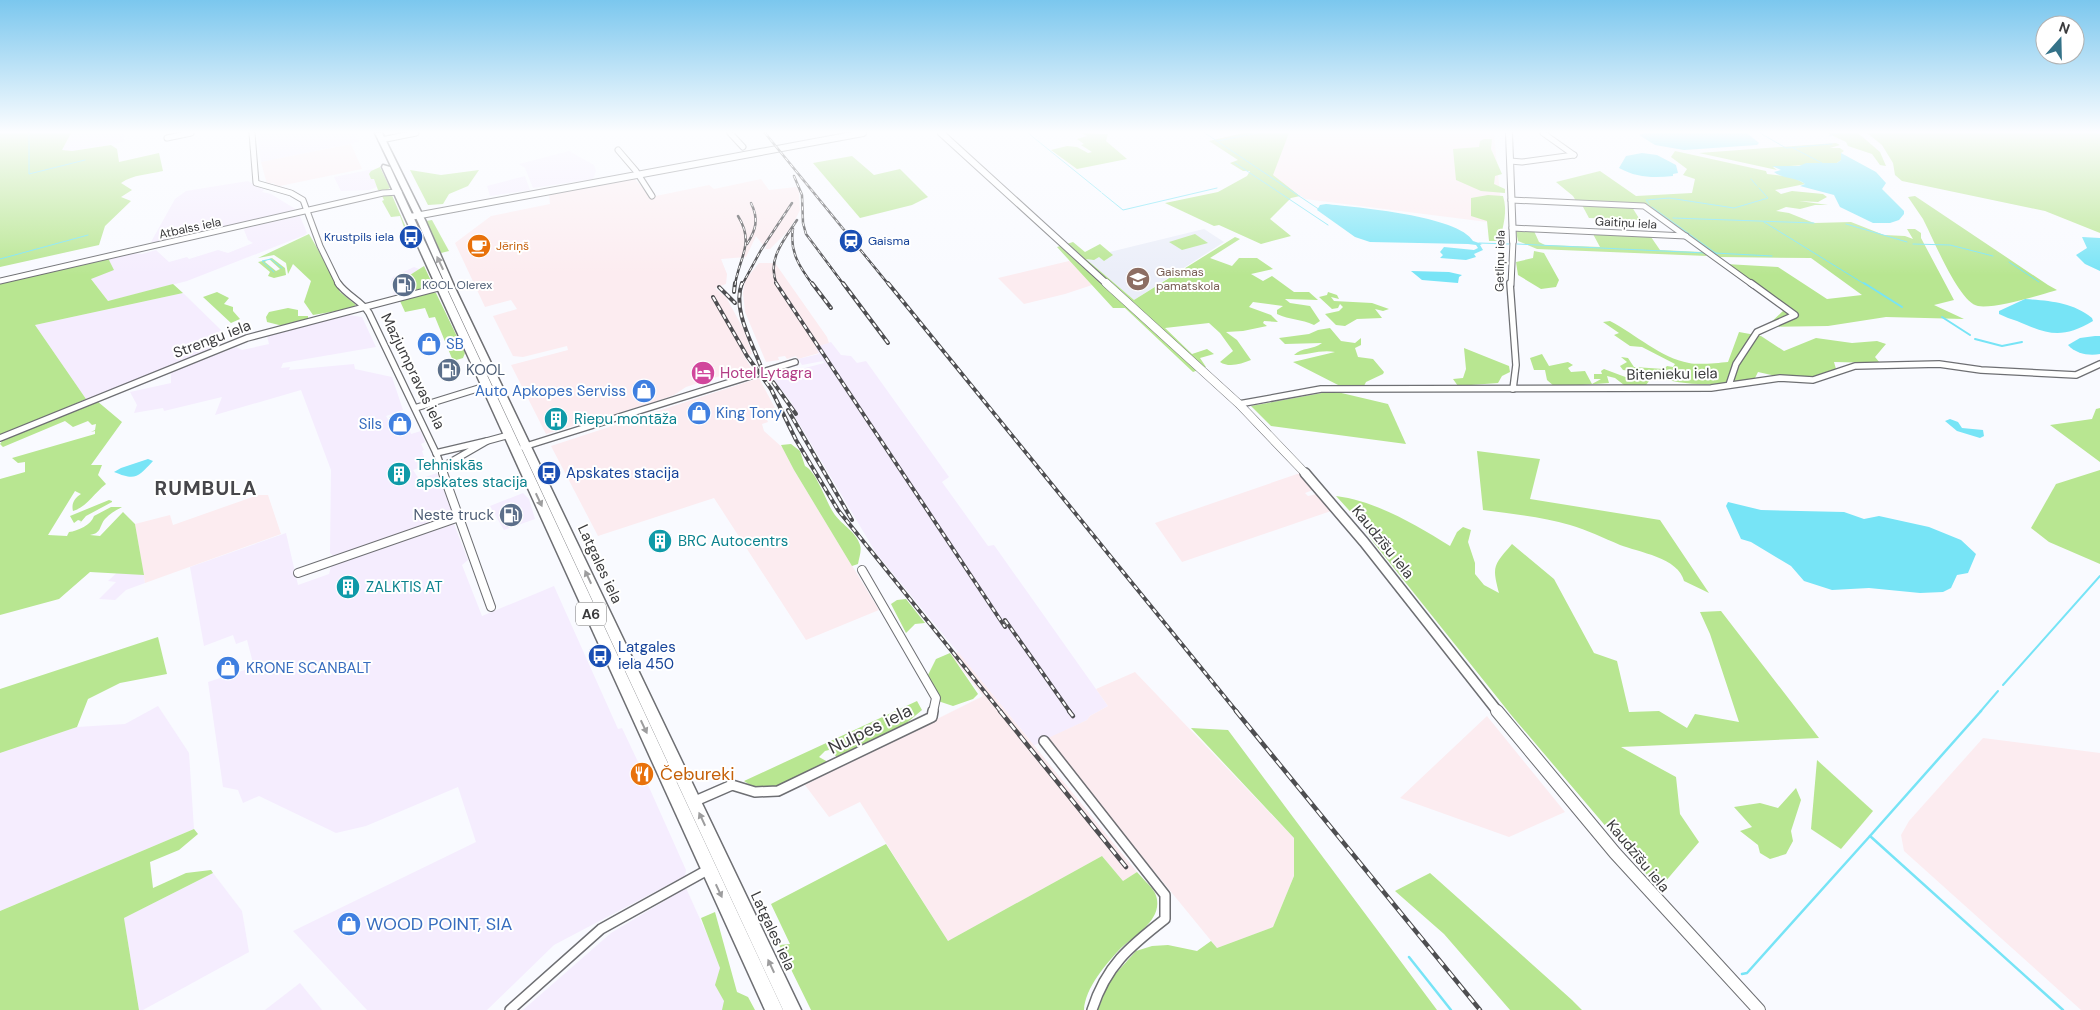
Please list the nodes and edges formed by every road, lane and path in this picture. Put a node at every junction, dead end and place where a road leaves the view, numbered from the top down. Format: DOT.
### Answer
graph roads {
  1 [pos="256,180"];
  2 [pos="392,180"];
  3 [pos="398,180"];
  4 [pos="604,180"];
  5 [pos="641,180"];
  6 [pos="993,180"];
  7 [pos="1510,180"];
  8 [pos="396,189"];
  9 [pos="652,196"];
  10 [pos="1511,200"];
  11 [pos="306,211"];
  12 [pos="414,216"];
  13 [pos="1512,228"];
  14 [pos="1686,236"];
  15 [pos="1513,241"];
  16 [pos="0,281"];
  17 [pos="446,286"];
  18 [pos="366,307"];
  19 [pos="795,362"];
  20 [pos="2100,364"];
  21 [pos="1729,385"];
  22 [pos="486,386"];
  23 [pos="1513,389"];
  24 [pos="1239,404"];
  25 [pos="415,408"];
  26 [pos="509,434"];
  27 [pos="0,438"];
  28 [pos="487,441"];
  29 [pos="521,448"];
  30 [pos="436,453"];
  31 [pos="442,467"];
  32 [pos="458,516"];
  33 [pos="862,570"];
  34 [pos="298,572"];
  35 [pos="491,606"];
  36 [pos="637,696"];
  37 [pos="1044,741"];
  38 [pos="694,802"];
  39 [pos="722,861"];
  40 [pos="709,869"];
  41 [pos="510,1010"];
  42 [pos="774,1010"];
  43 [pos="792,1010"];
  44 [pos="1092,1010"];
  45 [pos="1759,1010"];
  1 -- 11 [label="street, Mazjumpravas iela"];
  2 -- 8 [label="highway, Latgales iela / A6"];
  3 -- 12 [label="highway, Latgales iela / A6"];
  4 -- 12 [label="street"];
  5 -- 9 [label="street"];
  6 -- 24 [label="street, Kaudzīšu iela"];
  7 -- 10 [label="street, Getliņu iela"];
  8 -- 11 [label="street, Atbalss iela"];
  8 -- 12 [label="highway, Latgales iela / A6"];
  10 -- 13 [label="street, Getliņu iela"];
  10 -- 14 [label="street, Gaitiņu iela"];
  11 -- 16 [label="street, Atbalss iela"];
  11 -- 18 [label="street, Mazjumpravas iela"];
  12 -- 17 [label="highway, Latgales iela / A6"];
  13 -- 14 [label="street, Gaitiņu iela"];
  13 -- 15 [label="street, Getliņu iela"];
  14 -- 21 [label="street"];
  15 -- 23 [label="street, Getliņu iela"];
  17 -- 18 [label="street, Strengu iela"];
  17 -- 22 [label="highway, Latgales iela / A6"];
  17 -- 29 [label="highway, Latgales iela / A6"];
  18 -- 25 [label="street, Mazjumpravas iela"];
  18 -- 27 [label="street, Strengu iela"];
  19 -- 29 [label="street"];
  20 -- 21 [label="street, Bitenieku iela"];
  21 -- 23 [label="street, Bitenieku iela"];
  22 -- 25 [label="street"];
  22 -- 26 [label="highway, Latgales iela / A6"];
  23 -- 24 [label="street, Bitenieku iela"];
  24 -- 45 [label="street, Kaudzīšu iela"];
  25 -- 30 [label="street, Mazjumpravas iela"];
  26 -- 28 [label="street"];
  26 -- 29 [label="highway, Latgales iela / A6"];
  28 -- 30 [label="street"];
  28 -- 31 [label="street"];
  29 -- 36 [label="highway, Latgales iela / A6"];
  30 -- 31 [label="street, Mazjumpravas iela"];
  31 -- 32 [label="street, Mazjumpravas iela"];
  32 -- 34 [label="street"];
  32 -- 35 [label="street, Mazjumpravas iela"];
  33 -- 38 [label="street, Nulpes iela"];
  36 -- 38 [label="highway, Latgales iela / A6"];
  36 -- 40 [label="highway, Latgales iela / A6, one-way"];
  37 -- 44 [label="street"];
  39 -- 38 [label="highway, Latgales iela / A6, one-way"];
  39 -- 40 [label="street"];
  43 -- 39 [label="highway, Latgales iela / A6, one-way"];
  40 -- 41 [label="street"];
  40 -- 42 [label="highway, Latgales iela / A6, one-way"];
}
